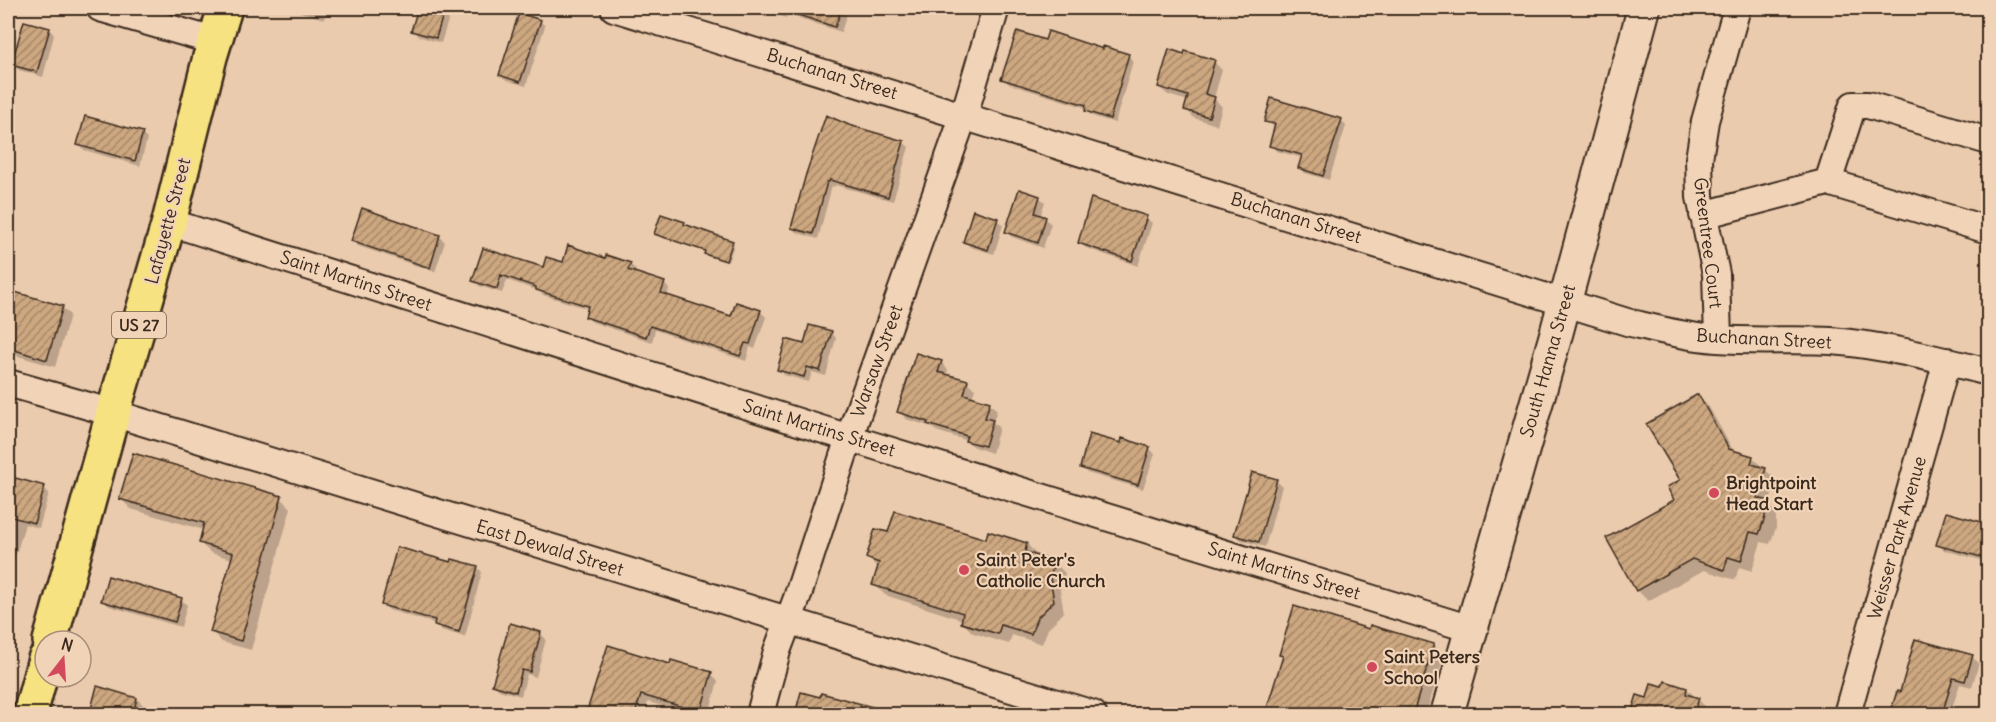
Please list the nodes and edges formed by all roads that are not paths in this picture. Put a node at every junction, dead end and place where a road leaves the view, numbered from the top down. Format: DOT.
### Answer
graph roads {
  1 [pos="100,8"];
  2 [pos="225,8"];
  3 [pos="614,8"];
  4 [pos="996,8"];
  5 [pos="1644,8"];
  6 [pos="1737,8"];
  7 [pos="214,41"];
  8 [pos="964,115"];
  9 [pos="1989,141"];
  10 [pos="1828,182"];
  11 [pos="1703,215"];
  12 [pos="169,222"];
  13 [pos="1989,230"];
  14 [pos="1565,301"];
  15 [pos="1718,339"];
  16 [pos="1947,362"];
  17 [pos="1989,372"];
  18 [pos="8,383"];
  19 [pos="113,413"];
  20 [pos="849,438"];
  21 [pos="788,621"];
  22 [pos="53,629"];
  23 [pos="1471,629"];
  24 [pos="37,689"];
  25 [pos="30,714"];
  26 [pos="760,714"];
  27 [pos="1093,714"];
  28 [pos="1447,714"];
  29 [pos="1847,714"];
  1 -- 7 [label="street"];
  2 -- 7 [label="highway, Lafayette Street / US 27"];
  3 -- 8 [label="street, Buchanan Street"];
  4 -- 8 [label="street, Warsaw Street"];
  5 -- 14 [label="street, South Hanna Street"];
  6 -- 11 [label="street, Greentree Court"];
  7 -- 12 [label="highway, Lafayette Street / US 27"];
  8 -- 14 [label="street, Buchanan Street"];
  8 -- 20 [label="street, Warsaw Street"];
  9 -- 10 [label="street"];
  10 -- 11 [label="street"];
  10 -- 13 [label="street"];
  11 -- 15 [label="street, Greentree Court"];
  12 -- 19 [label="highway, Lafayette Street / US 27"];
  12 -- 20 [label="street, Saint Martins Street"];
  14 -- 15 [label="street, Buchanan Street"];
  14 -- 23 [label="street, South Hanna Street"];
  15 -- 16 [label="street, Buchanan Street"];
  16 -- 17 [label="street, Buchanan Street"];
  16 -- 29 [label="street, Weisser Park Avenue"];
  18 -- 19 [label="street, East Dewald Street"];
  19 -- 21 [label="street, East Dewald Street"];
  19 -- 22 [label="highway, Lafayette Street / US 27"];
  20 -- 21 [label="street, Warsaw Street"];
  20 -- 23 [label="street, Saint Martins Street"];
  21 -- 26 [label="street, Warsaw Street"];
  21 -- 27 [label="street, East Dewald Street"];
  23 -- 28 [label="street, South Hanna Street"];
  24 -- 25 [label="highway"];
}
